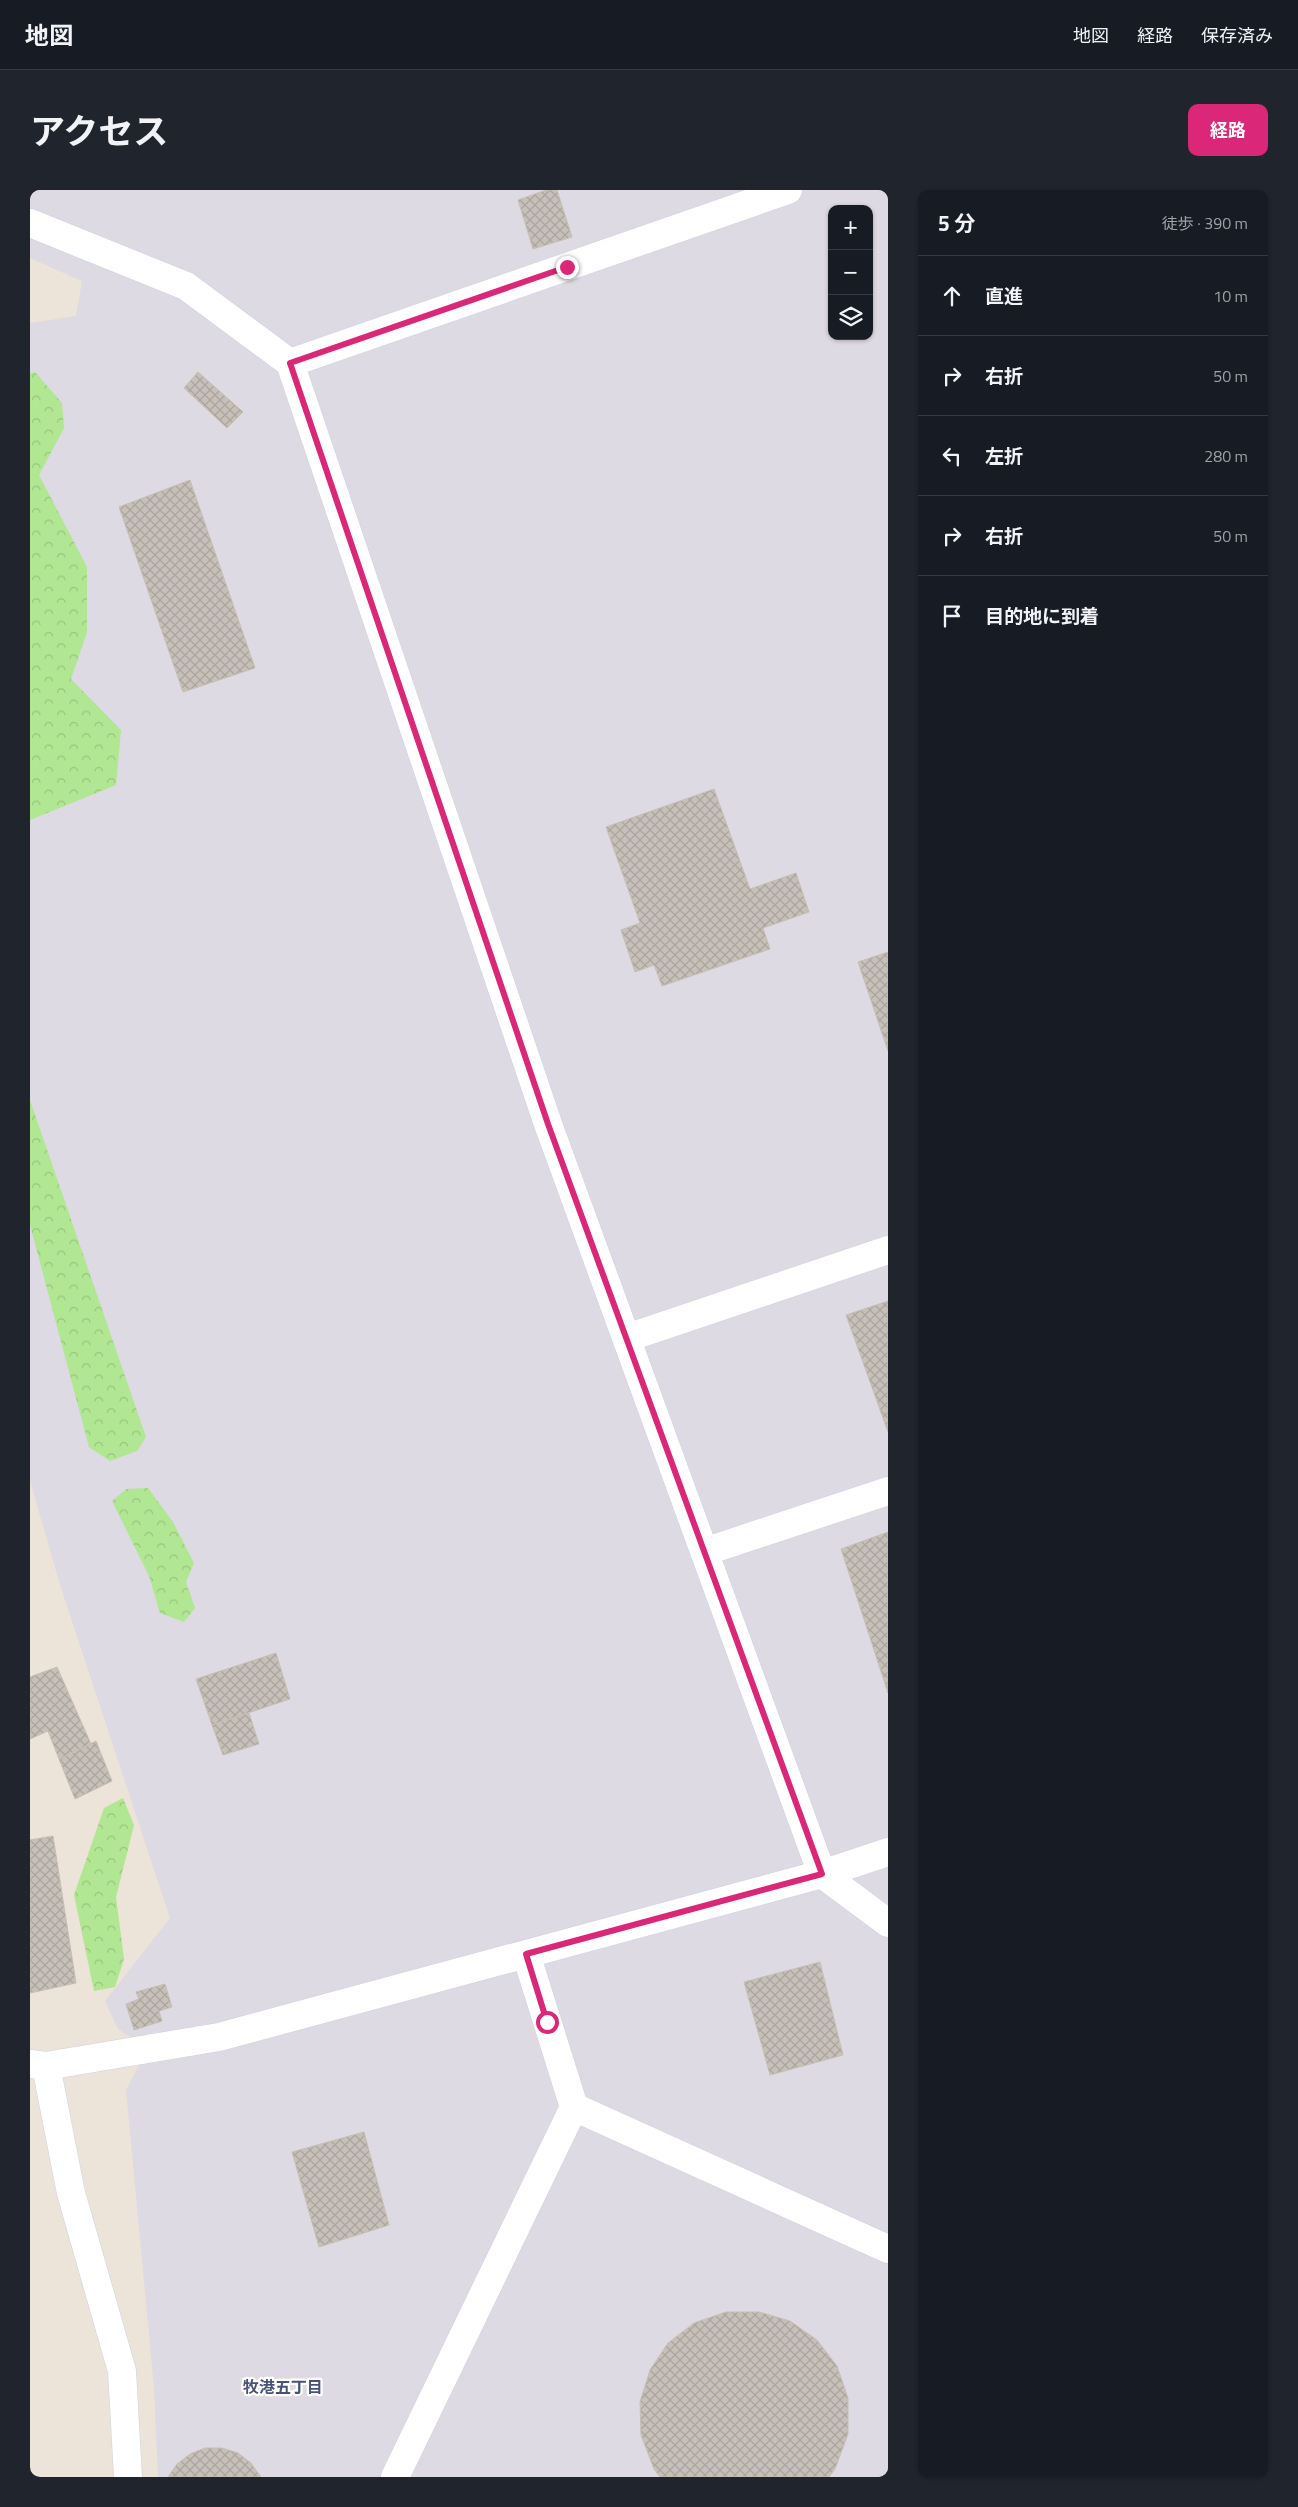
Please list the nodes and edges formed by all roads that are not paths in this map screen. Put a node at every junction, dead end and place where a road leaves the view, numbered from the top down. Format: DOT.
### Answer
graph roads {
  1 [pos="788,190"];
  2 [pos="30,223"];
  3 [pos="290,363"];
  4 [pos="888,1250"];
  5 [pos="627,1338"];
  6 [pos="888,1491"];
  7 [pos="704,1552"];
  8 [pos="888,1852"];
  9 [pos="822,1874"];
  10 [pos="888,1923"];
  11 [pos="526,1954"];
  12 [pos="38,2065"];
  13 [pos="574,2107"];
  14 [pos="888,2249"];
  15 [pos="128,2477"];
  16 [pos="395,2477"];
  1 -- 3 [label="street"];
  2 -- 3 [label="street"];
  3 -- 5 [label="street"];
  4 -- 5 [label="street"];
  5 -- 7 [label="street"];
  6 -- 7 [label="street"];
  7 -- 9 [label="street"];
  8 -- 9 [label="street"];
  9 -- 10 [label="street"];
  9 -- 11 [label="street"];
  11 -- 12 [label="street"];
  11 -- 13 [label="street"];
  12 -- 15 [label="street"];
  13 -- 14 [label="street"];
  13 -- 16 [label="street"];
}
